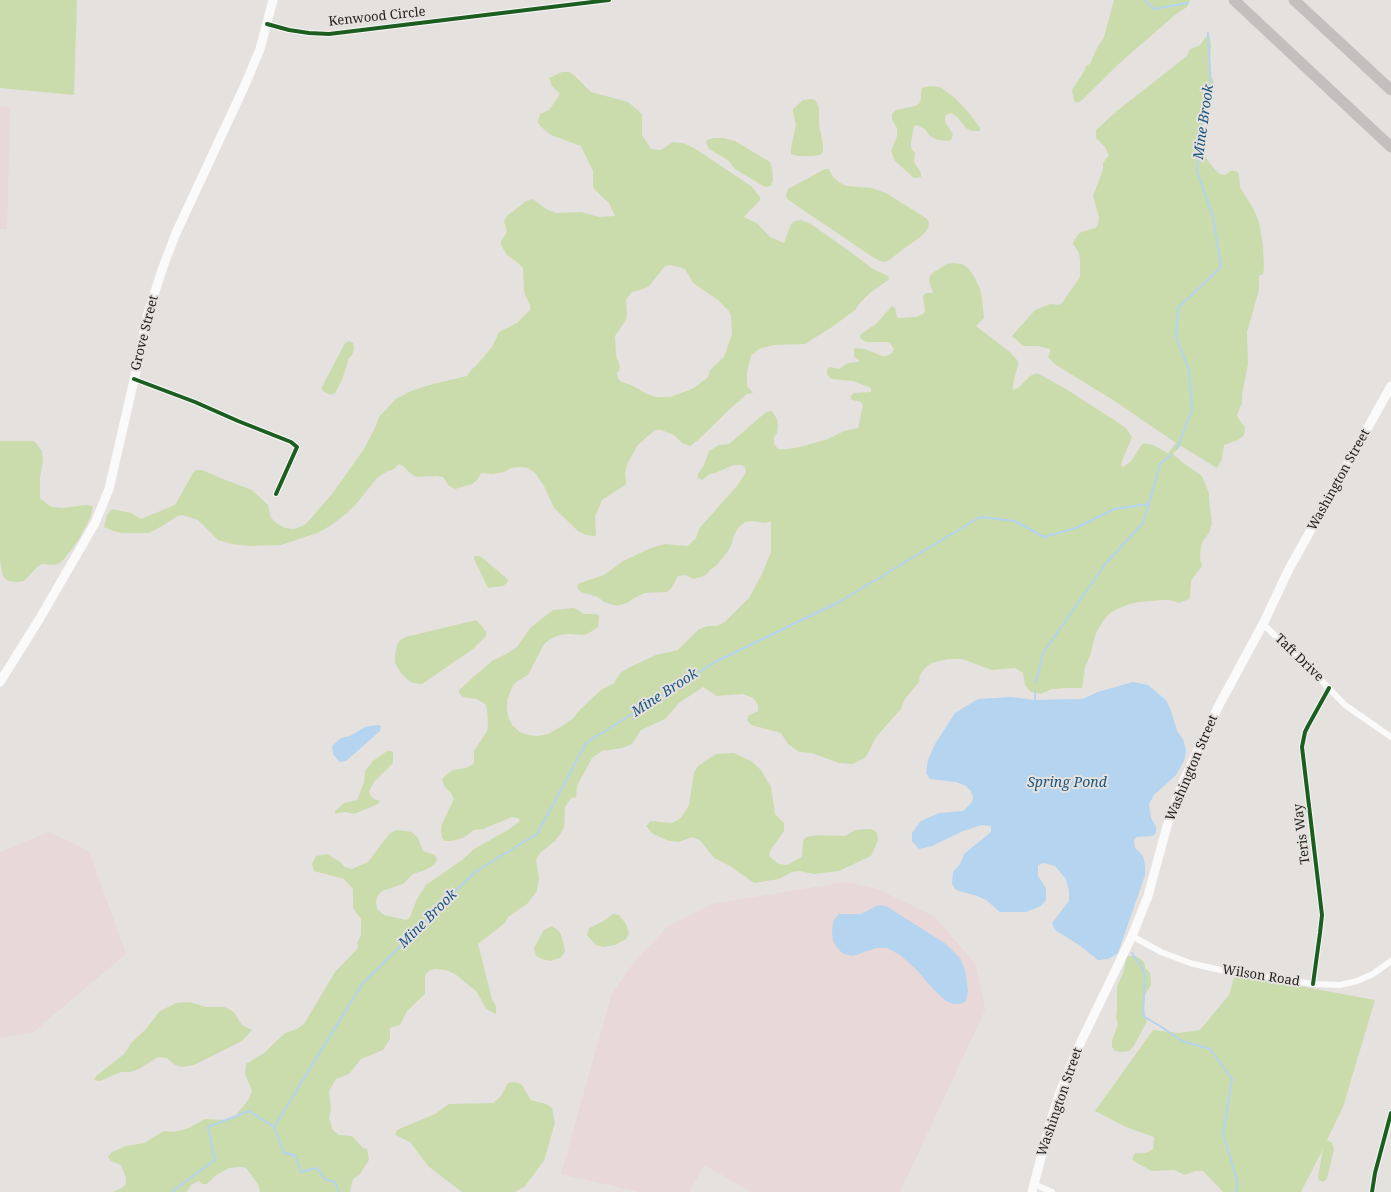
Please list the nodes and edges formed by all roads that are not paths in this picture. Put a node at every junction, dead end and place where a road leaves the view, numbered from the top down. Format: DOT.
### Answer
graph roads {
  1 [pos="273,0"];
  2 [pos="609,0"];
  3 [pos="1234,0"];
  4 [pos="1294,0"];
  5 [pos="267,24"];
  6 [pos="1391,90"];
  7 [pos="1391,147"];
  8 [pos="134,379"];
  9 [pos="1391,386"];
  10 [pos="276,494"];
  11 [pos="1263,624"];
  12 [pos="0,682"];
  13 [pos="1329,688"];
  14 [pos="1391,737"];
  15 [pos="1132,936"];
  16 [pos="1391,961"];
  17 [pos="1312,984"];
  18 [pos="1391,1113"];
  19 [pos="1033,1188"];
  20 [pos="1052,1192"];
  21 [pos="1372,1192"];
  1 -- 5 [label="main road, Grove Street"];
  2 -- 5 [label="street, Kenwood Circle"];
  3 -- 7 [label="highway"];
  4 -- 6 [label="highway"];
  5 -- 8 [label="main road, Grove Street"];
  8 -- 10 [label="street"];
  8 -- 12 [label="main road, Grove Street"];
  9 -- 11 [label="main road, Washington Street"];
  11 -- 13 [label="street, Taft Drive"];
  11 -- 15 [label="main road, Washington Street"];
  13 -- 14 [label="street, Taft Drive"];
  13 -- 17 [label="street, Teris Way"];
  15 -- 17 [label="street, Wilson Road"];
  15 -- 19 [label="main road, Washington Street"];
  16 -- 17 [label="street, Wilson Road"];
  18 -- 21 [label="street"];
  19 -- 20 [label="street"];
}
